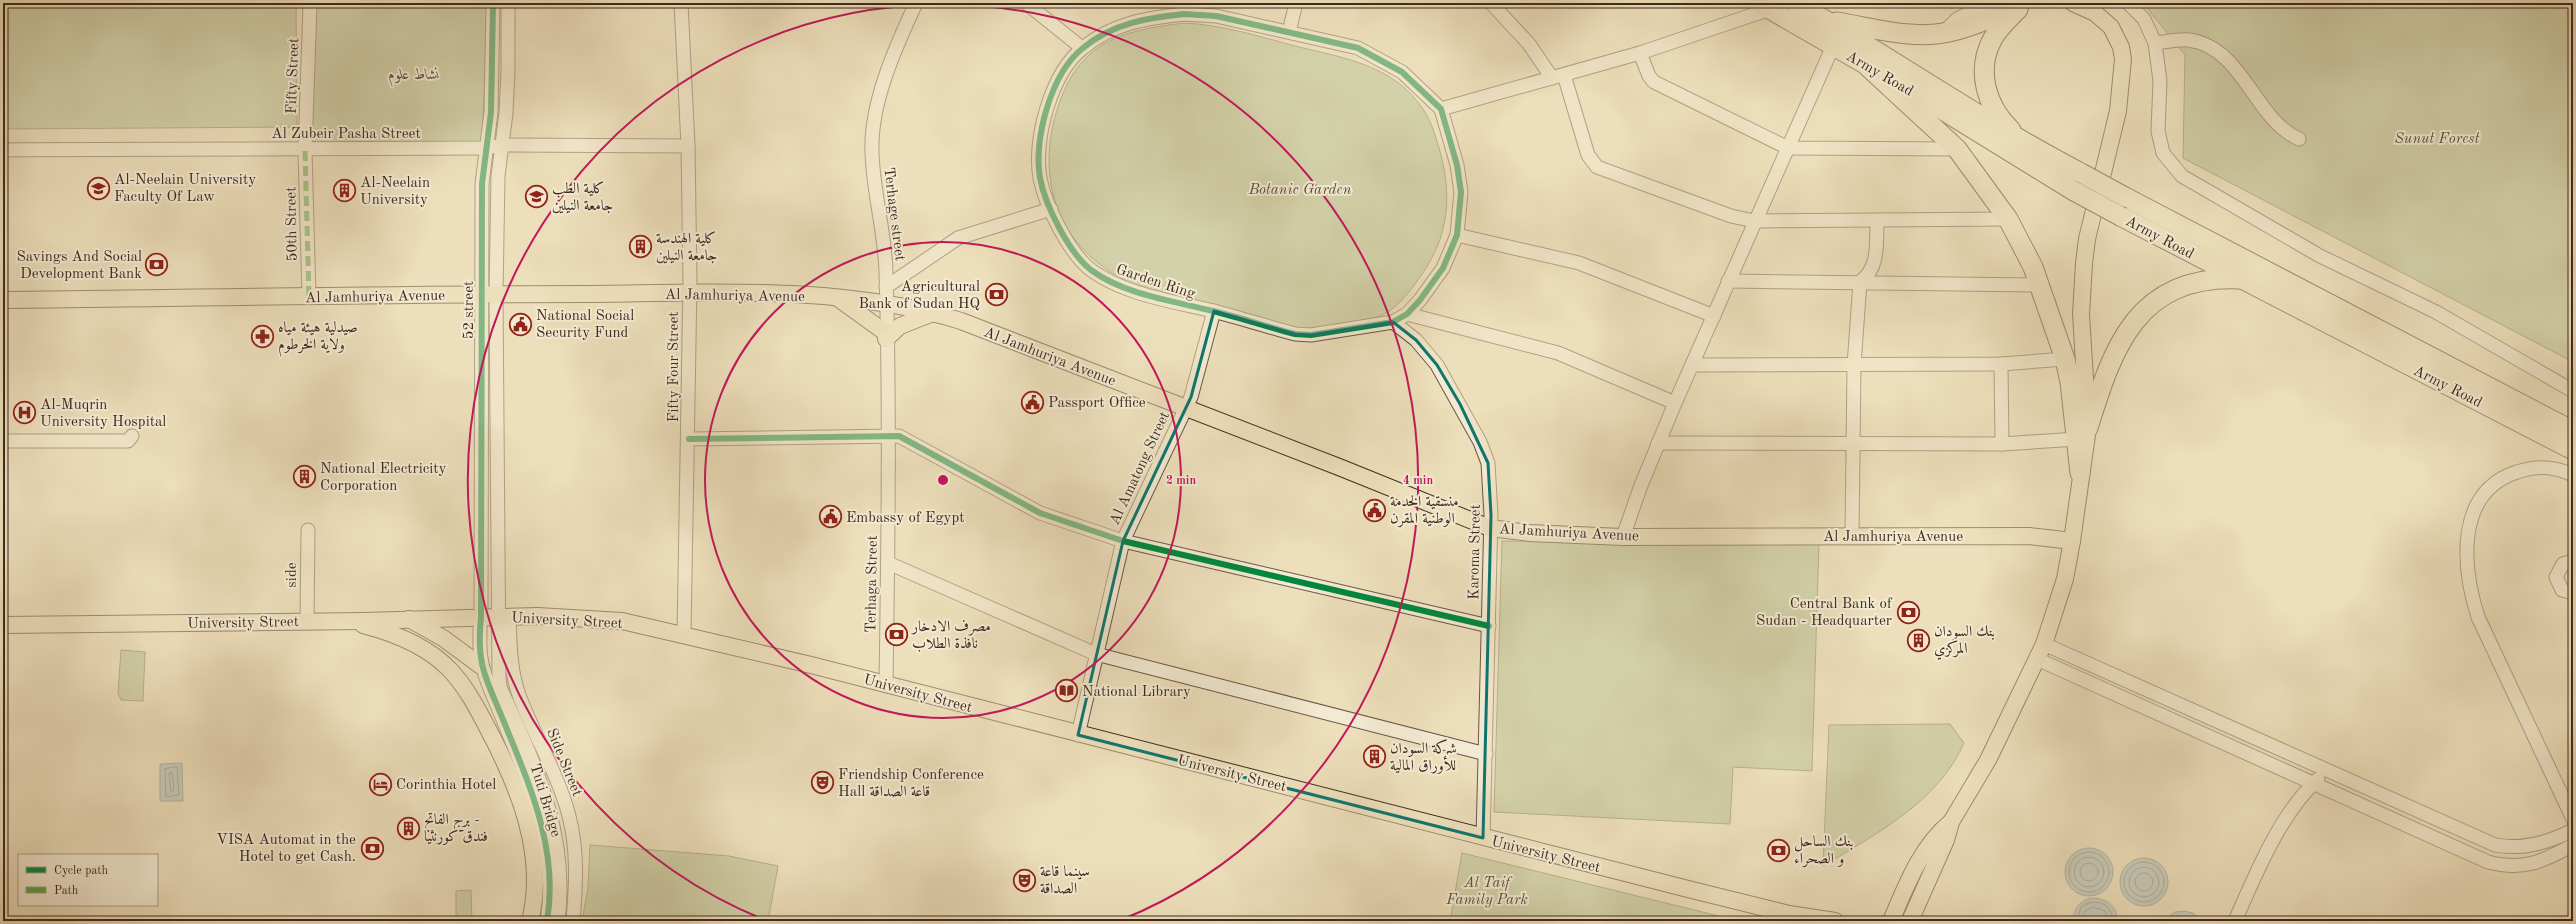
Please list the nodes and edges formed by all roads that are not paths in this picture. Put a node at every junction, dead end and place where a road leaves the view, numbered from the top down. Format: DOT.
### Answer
graph roads {
  1 [pos="310,3"];
  2 [pos="493,3"];
  3 [pos="508,3"];
  4 [pos="681,3"];
  5 [pos="916,3"];
  6 [pos="1026,3"];
  7 [pos="1296,3"];
  8 [pos="1491,3"];
  9 [pos="1796,3"];
  10 [pos="1989,3"];
  11 [pos="2073,3"];
  12 [pos="2128,3"];
  13 [pos="1764,6"];
  14 [pos="2024,6"];
  15 [pos="1824,19"];
  16 [pos="1290,32"];
  17 [pos="1948,32"];
  18 [pos="2155,43"];
  19 [pos="1833,46"];
  20 [pos="1082,48"];
  21 [pos="1640,53"];
  22 [pos="1867,66"];
  23 [pos="1558,76"];
  24 [pos="1441,109"];
  25 [pos="2299,140"];
  26 [pos="2024,143"];
  27 [pos="502,145"];
  28 [pos="688,146"];
  29 [pos="486,148"];
  30 [pos="1788,148"];
  31 [pos="1957,149"];
  32 [pos="3,150"];
  33 [pos="306,151"];
  34 [pos="1051,208"];
  35 [pos="2008,219"];
  36 [pos="1754,221"];
  37 [pos="1877,221"];
  38 [pos="1457,235"];
  39 [pos="2242,279"];
  40 [pos="1728,281"];
  41 [pos="1860,282"];
  42 [pos="2038,285"];
  43 [pos="886,287"];
  44 [pos="690,293"];
  45 [pos="488,294"];
  46 [pos="309,297"];
  47 [pos="837,298"];
  48 [pos="3,300"];
  49 [pos="885,304"];
  50 [pos="1214,311"];
  51 [pos="934,313"];
  52 [pos="1407,314"];
  53 [pos="1714,316"];
  54 [pos="1393,322"];
  55 [pos="886,336"];
  56 [pos="2064,359"];
  57 [pos="2001,364"];
  58 [pos="1854,365"];
  59 [pos="1692,366"];
  60 [pos="2573,390"];
  61 [pos="1675,403"];
  62 [pos="1184,408"];
  63 [pos="2573,431"];
  64 [pos="2082,434"];
  65 [pos="887,436"];
  66 [pos="130,438"];
  67 [pos="689,439"];
  68 [pos="3,441"];
  69 [pos="1658,443"];
  70 [pos="1852,444"];
  71 [pos="2002,444"];
  72 [pos="2573,450"];
  73 [pos="2080,473"];
  74 [pos="2573,476"];
  75 [pos="1490,528"];
  76 [pos="308,530"];
  77 [pos="1852,536"];
  78 [pos="1623,537"];
  79 [pos="1123,541"];
  80 [pos="2072,542"];
  81 [pos="2573,561"];
  82 [pos="888,563"];
  83 [pos="2573,593"];
  84 [pos="481,617"];
  85 [pos="504,617"];
  86 [pos="408,619"];
  87 [pos="307,621"];
  88 [pos="350,621"];
  89 [pos="3,625"];
  90 [pos="1489,626"];
  91 [pos="684,635"];
  92 [pos="2044,644"];
  93 [pos="1096,654"];
  94 [pos="2037,660"];
  95 [pos="483,672"];
  96 [pos="886,685"];
  97 [pos="496,690"];
  98 [pos="466,691"];
  99 [pos="1078,734"];
  100 [pos="2272,745"];
  101 [pos="1486,754"];
  102 [pos="2262,762"];
  103 [pos="2327,771"];
  104 [pos="2312,784"];
  105 [pos="2573,819"];
  106 [pos="1952,822"];
  107 [pos="2573,830"];
  108 [pos="2561,836"];
  109 [pos="1483,838"];
  110 [pos="2571,851"];
  111 [pos="1812,919"];
  112 [pos="1908,920"];
  113 [pos="530,921"];
  114 [pos="547,921"];
  115 [pos="558,921"];
  116 [pos="573,921"];
  117 [pos="1835,921"];
  118 [pos="1891,921"];
  119 [pos="2235,921"];
  1 -- 33 [label="street, Fifty Street"];
  2 -- 29 [label="street, 52 street"];
  3 -- 27 [label="street, 52 street"];
  4 -- 28 [label="street, Fifty Four Street"];
  5 -- 43 [label="street, Terhage street"];
  6 -- 20 [label="street"];
  7 -- 16 [label="street"];
  8 -- 23 [label="street"];
  9 -- 15 [label="highway, Army Road"];
  10 -- 17 [label="street"];
  11 -- 64 [label="main road"];
  12 -- 18 [label="street"];
  13 -- 19 [label="highway, Army Road"];
  13 -- 21 [label="street"];
  14 -- 17 [label="highway"];
  14 -- 26 [label="highway"];
  15 -- 17 [label="highway"];
  15 -- 26 [label="highway, Army Road"];
  16 -- 20 [label="street, Garden Ring"];
  16 -- 24 [label="street, Garden Ring"];
  18 -- 25 [label="street"];
  18 -- 60 [label="street"];
  19 -- 22 [label="highway, Army Road"];
  19 -- 30 [label="street"];
  20 -- 34 [label="street, Garden Ring"];
  21 -- 23 [label="street"];
  21 -- 30 [label="street"];
  22 -- 31 [label="highway"];
  22 -- 39 [label="highway, Army Road, bridge"];
  23 -- 24 [label="street"];
  23 -- 36 [label="street"];
  24 -- 38 [label="street, Garden Ring"];
  26 -- 63 [label="highway, Army Road, bridge"];
  27 -- 28 [label="street, Al Zubeir Pasha Street"];
  27 -- 29 [label="street, Al Zubeir Pasha Street"];
  27 -- 45 [label="street, 52 street"];
  28 -- 44 [label="street, Fifty Four Street"];
  29 -- 33 [label="street, Al Zubeir Pasha Street"];
  29 -- 45 [label="street, 52 street"];
  30 -- 31 [label="street"];
  30 -- 36 [label="street"];
  31 -- 35 [label="highway"];
  32 -- 33 [label="street, Al Zubeir Pasha Street"];
  33 -- 46 [label="street, 50th Street"];
  34 -- 43 [label="street"];
  34 -- 50 [label="street, Garden Ring"];
  35 -- 37 [label="street"];
  35 -- 42 [label="highway"];
  36 -- 37 [label="street"];
  36 -- 40 [label="street"];
  37 -- 41 [label="street"];
  38 -- 52 [label="street, Garden Ring"];
  38 -- 53 [label="street"];
  39 -- 64 [label="highway"];
  39 -- 72 [label="highway, Army Road"];
  40 -- 41 [label="street"];
  40 -- 53 [label="street"];
  41 -- 42 [label="street"];
  41 -- 58 [label="street"];
  42 -- 56 [label="highway"];
  43 -- 49 [label="street, Terhage street"];
  44 -- 45 [label="main road, Al Jamhuriya Avenue"];
  44 -- 47 [label="main road, Al Jamhuriya Avenue"];
  44 -- 67 [label="street, Fifty Four Street"];
  45 -- 46 [label="main road, Al Jamhuriya Avenue"];
  45 -- 84 [label="street, 52 street"];
  45 -- 85 [label="street, 52 street"];
  46 -- 48 [label="main road, Al Jamhuriya Avenue"];
  47 -- 49 [label="main road, Al Jamhuriya Avenue"];
  47 -- 55 [label="main road"];
  49 -- 51 [label="main road, Al Jamhuriya Avenue"];
  49 -- 55 [label="street, Terhage street"];
  50 -- 54 [label="street, Garden Ring"];
  50 -- 62 [label="street, Al Amatong Street"];
  51 -- 55 [label="main road"];
  51 -- 62 [label="main road, Al Jamhuriya Avenue"];
  52 -- 54 [label="street, Garden Ring"];
  52 -- 61 [label="street"];
  53 -- 59 [label="street"];
  54 -- 75 [label="street, Karoma Street"];
  55 -- 65 [label="street, Terhage street"];
  56 -- 57 [label="street"];
  56 -- 64 [label="highway"];
  57 -- 58 [label="street"];
  57 -- 71 [label="street"];
  58 -- 59 [label="street"];
  58 -- 70 [label="street"];
  59 -- 61 [label="street"];
  61 -- 69 [label="street"];
  62 -- 75 [label="main road, Al Jamhuriya Avenue"];
  62 -- 79 [label="street, Al Amatong Street"];
  64 -- 71 [label="street"];
  64 -- 73 [label="highway"];
  65 -- 67 [label="street"];
  65 -- 79 [label="street"];
  65 -- 82 [label="street, Terhaga Street"];
  66 -- 68 [label="street"];
  67 -- 91 [label="street, Fifty Four Street"];
  69 -- 70 [label="street"];
  69 -- 78 [label="street"];
  70 -- 71 [label="street"];
  70 -- 77 [label="street"];
  73 -- 80 [label="main road"];
  74 -- 105 [label="street"];
  75 -- 78 [label="main road, Al Jamhuriya Avenue"];
  75 -- 90 [label="street, Karoma Street"];
  76 -- 87 [label="street, side"];
  77 -- 78 [label="main road, Al Jamhuriya Avenue"];
  77 -- 80 [label="main road, Al Jamhuriya Avenue"];
  79 -- 90 [label="street"];
  79 -- 93 [label="street, Al Amatong Street"];
  80 -- 92 [label="main road"];
  81 -- 83 [label="street"];
  82 -- 93 [label="street"];
  82 -- 96 [label="street, Terhaga Street"];
  84 -- 85 [label="main road, University Street"];
  84 -- 86 [label="main road, University Street"];
  84 -- 95 [label="street, 52 street"];
  85 -- 91 [label="main road, University Street"];
  85 -- 97 [label="street"];
  85 -- 116 [label="street, Side Street"];
  86 -- 88 [label="main road, University Street"];
  86 -- 95 [label="main road"];
  87 -- 88 [label="main road, University Street"];
  87 -- 89 [label="main road, University Street"];
  88 -- 98 [label="main road"];
  90 -- 101 [label="street, Karoma Street"];
  91 -- 96 [label="main road, University Street"];
  92 -- 94 [label="main road"];
  92 -- 100 [label="street"];
  93 -- 99 [label="street, Al Amatong Street"];
  93 -- 101 [label="street"];
  94 -- 102 [label="street"];
  94 -- 106 [label="main road"];
  95 -- 97 [label="street"];
  95 -- 98 [label="street"];
  96 -- 99 [label="main road, University Street"];
  97 -- 114 [label="street, Tuti Bridge"];
  97 -- 115 [label="street, Tuti Bridge"];
  98 -- 113 [label="main road"];
  99 -- 109 [label="main road, University Street"];
  100 -- 102 [label="street"];
  100 -- 103 [label="street"];
  101 -- 109 [label="street, Karoma Street"];
  102 -- 104 [label="street"];
  103 -- 104 [label="street"];
  103 -- 108 [label="street"];
  104 -- 110 [label="street"];
  104 -- 119 [label="street"];
  106 -- 112 [label="main road"];
  106 -- 118 [label="main road"];
  107 -- 108 [label="street"];
  108 -- 110 [label="street"];
  109 -- 111 [label="main road, University Street"];
  111 -- 117 [label="main road, University Street"];
}
